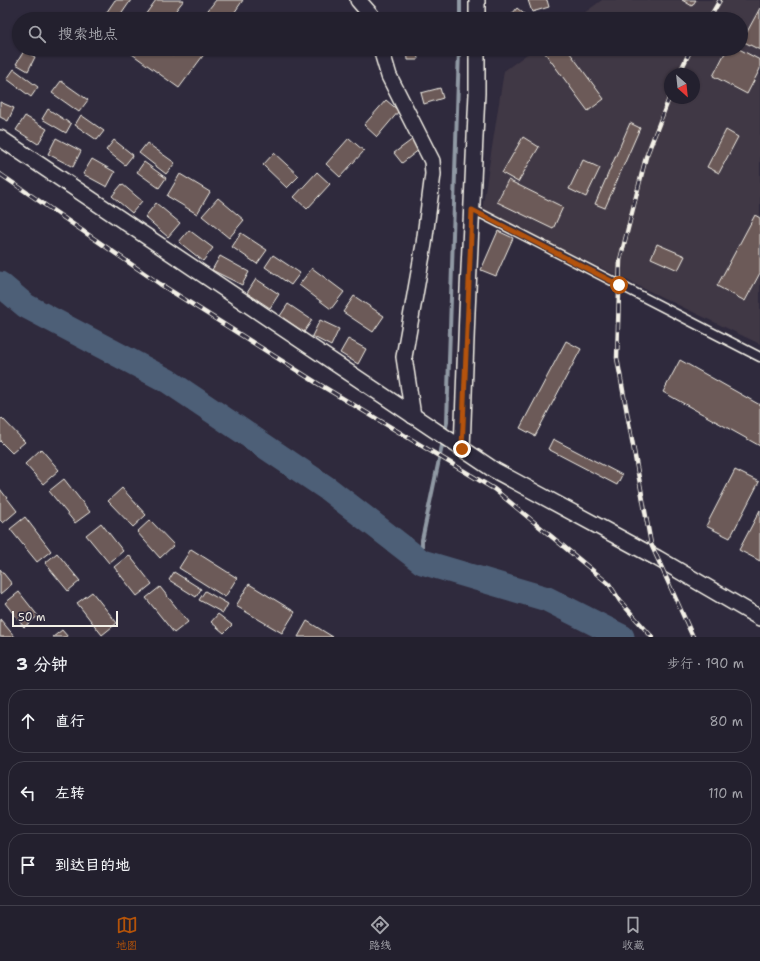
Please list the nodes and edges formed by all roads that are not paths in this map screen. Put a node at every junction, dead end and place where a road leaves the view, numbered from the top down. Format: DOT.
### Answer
graph roads {
  1 [pos="358,0"];
  2 [pos="477,0"];
  3 [pos="368,12"];
  4 [pos="477,12"];
  5 [pos="383,56"];
  6 [pos="477,56"];
  7 [pos="0,138"];
  8 [pos="472,210"];
  9 [pos="760,357"];
  10 [pos="413,416"];
  11 [pos="457,446"];
  12 [pos="760,618"];
  1 -- 3 [label="street"];
  2 -- 4 [label="street"];
  5 -- 10 [label="street"];
  6 -- 8 [label="street"];
  7 -- 10 [label="street"];
  8 -- 9 [label="lane"];
  8 -- 11 [label="street"];
  10 -- 11 [label="street"];
  11 -- 12 [label="street"];
}
